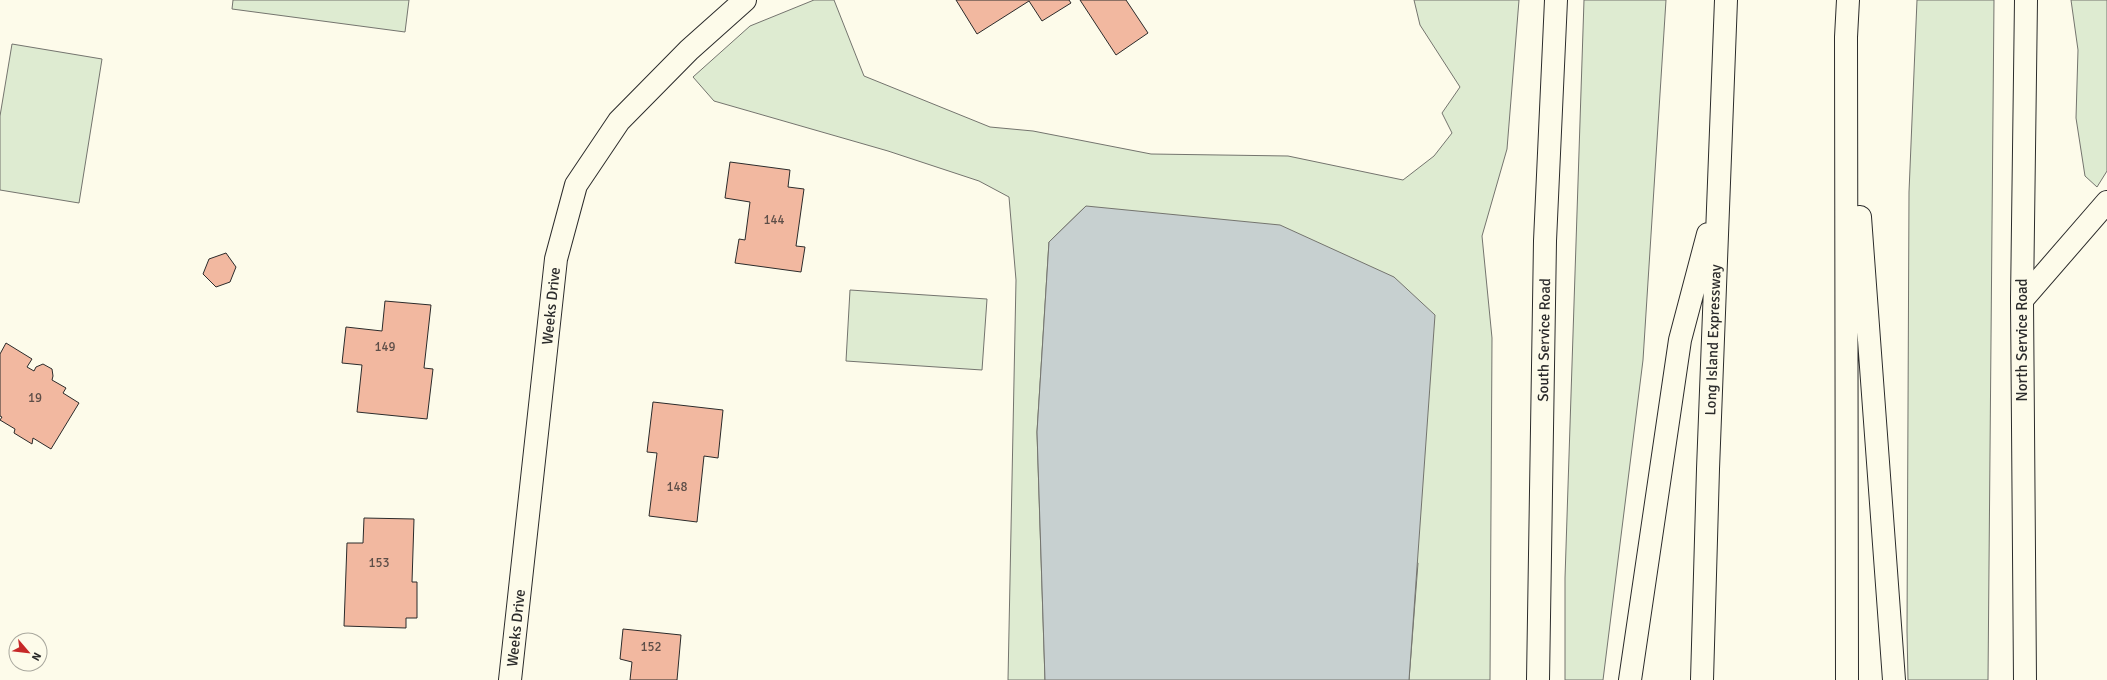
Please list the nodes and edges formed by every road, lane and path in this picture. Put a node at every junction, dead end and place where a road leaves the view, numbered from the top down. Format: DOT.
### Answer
graph roads {
  1 [pos="745,0"];
  2 [pos="1556,0"];
  3 [pos="1726,0"];
  4 [pos="1848,0"];
  5 [pos="2026,0"];
  6 [pos="1846,37"];
  7 [pos="1717,196"];
  8 [pos="2107,202"];
  9 [pos="2022,300"];
  10 [pos="510,680"];
  11 [pos="1538,680"];
  12 [pos="1630,680"];
  13 [pos="1702,680"];
  14 [pos="1847,680"];
  15 [pos="1894,680"];
  16 [pos="2025,680"];
  1 -- 10 [label="main road, Weeks Drive"];
  2 -- 11 [label="main road, South Service Road"];
  3 -- 7 [label="main road, Long Island Expressway"];
  4 -- 6 [label="main road"];
  5 -- 9 [label="main road, North Service Road"];
  6 -- 14 [label="main road"];
  6 -- 15 [label="main road"];
  7 -- 12 [label="main road"];
  7 -- 13 [label="main road, Long Island Expressway"];
  8 -- 9 [label="main road"];
  9 -- 16 [label="main road, North Service Road"];
}
